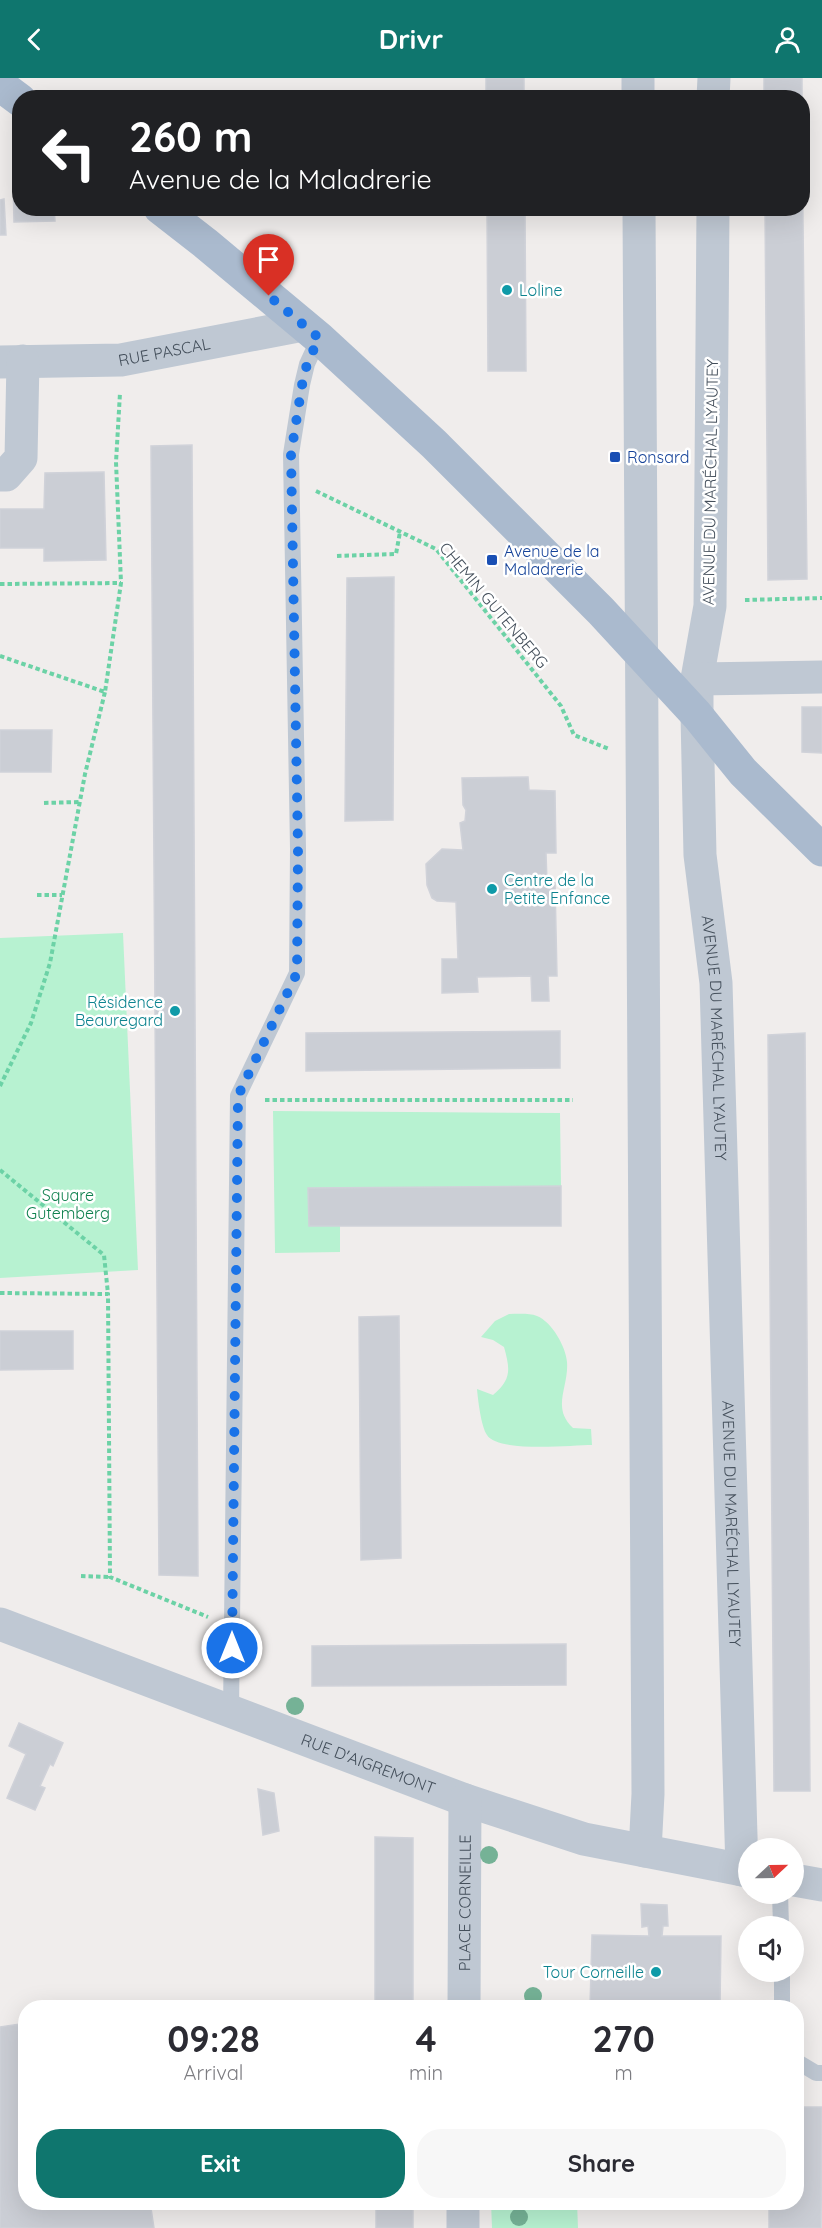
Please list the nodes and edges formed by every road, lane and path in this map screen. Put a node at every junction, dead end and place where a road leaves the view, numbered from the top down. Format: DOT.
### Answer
graph roads {
  1 [pos="170,216"];
  2 [pos="639,216"];
  3 [pos="713,216"];
  4 [pos="311,332"];
  5 [pos="121,360"];
  6 [pos="11,361"];
  7 [pos="0,475"];
  8 [pos="292,489"];
  9 [pos="400,532"];
  10 [pos="337,556"];
  11 [pos="121,583"];
  12 [pos="0,584"];
  13 [pos="822,598"];
  14 [pos="710,606"];
  15 [pos="0,656"];
  16 [pos="641,656"];
  17 [pos="822,677"];
  18 [pos="697,679"];
  19 [pos="105,692"];
  20 [pos="697,715"];
  21 [pos="611,750"];
  22 [pos="80,802"];
  23 [pos="44,803"];
  24 [pos="822,850"];
  25 [pos="37,895"];
  26 [pos="62,896"];
  27 [pos="0,1086"];
  28 [pos="261,1100"];
  29 [pos="573,1100"];
  30 [pos="0,1170"];
  31 [pos="0,1293"];
  32 [pos="108,1294"];
  33 [pos="81,1576"];
  34 [pos="110,1577"];
  35 [pos="0,1624"];
  36 [pos="232,1626"];
  37 [pos="231,1712"];
  38 [pos="465,1800"];
  39 [pos="744,1838"];
  40 [pos="645,1851"];
  41 [pos="738,1869"];
  42 [pos="804,1882"];
  43 [pos="822,1885"];
  44 [pos="782,1982"];
  45 [pos="464,2000"];
  46 [pos="782,2000"];
  47 [pos="804,2066"];
  48 [pos="822,2073"];
  49 [pos="463,2210"];
  50 [pos="463,2228"];
  1 -- 4 [label="main road"];
  2 -- 16 [label="street"];
  3 -- 14 [label="street, AVENUE DU MARÉCHAL LYAUTEY"];
  4 -- 5 [label="street, RUE PASCAL"];
  4 -- 8 [label="lane"];
  4 -- 16 [label="main road"];
  5 -- 6 [label="street, RUE PASCAL"];
  5 -- 11 [label="path"];
  6 -- 7 [label="street, RUE PASCAL"];
  8 -- 9 [label="path, CHEMIN GUTENBERG"];
  8 -- 36 [label="lane"];
  9 -- 10 [label="path"];
  9 -- 21 [label="path, CHEMIN GUTENBERG"];
  11 -- 12 [label="path"];
  11 -- 19 [label="path"];
  13 -- 14 [label="path"];
  14 -- 18 [label="street, AVENUE DU MARÉCHAL LYAUTEY"];
  15 -- 19 [label="path"];
  16 -- 20 [label="main road"];
  16 -- 40 [label="street"];
  17 -- 18 [label="street"];
  18 -- 20 [label="street, AVENUE DU MARÉCHAL LYAUTEY"];
  19 -- 22 [label="path"];
  20 -- 24 [label="main road"];
  20 -- 39 [label="street, AVENUE DU MARÉCHAL LYAUTEY"];
  22 -- 23 [label="path"];
  22 -- 26 [label="path"];
  25 -- 26 [label="path"];
  26 -- 27 [label="path"];
  28 -- 29 [label="path"];
  30 -- 32 [label="path"];
  31 -- 32 [label="path"];
  32 -- 34 [label="path"];
  33 -- 34 [label="path"];
  34 -- 36 [label="path"];
  35 -- 37 [label="street, RUE D'AIGREMONT"];
  36 -- 37 [label="lane"];
  37 -- 38 [label="street, RUE D'AIGREMONT"];
  38 -- 40 [label="street, RUE D'AIGREMONT"];
  38 -- 45 [label="street, PLACE CORNEILLE"];
  40 -- 41 [label="street, RUE D'AIGREMONT"];
  42 -- 43 [label="street"];
  44 -- 46 [label="lane"];
  47 -- 48 [label="lane"];
  49 -- 50 [label="street"];
}
